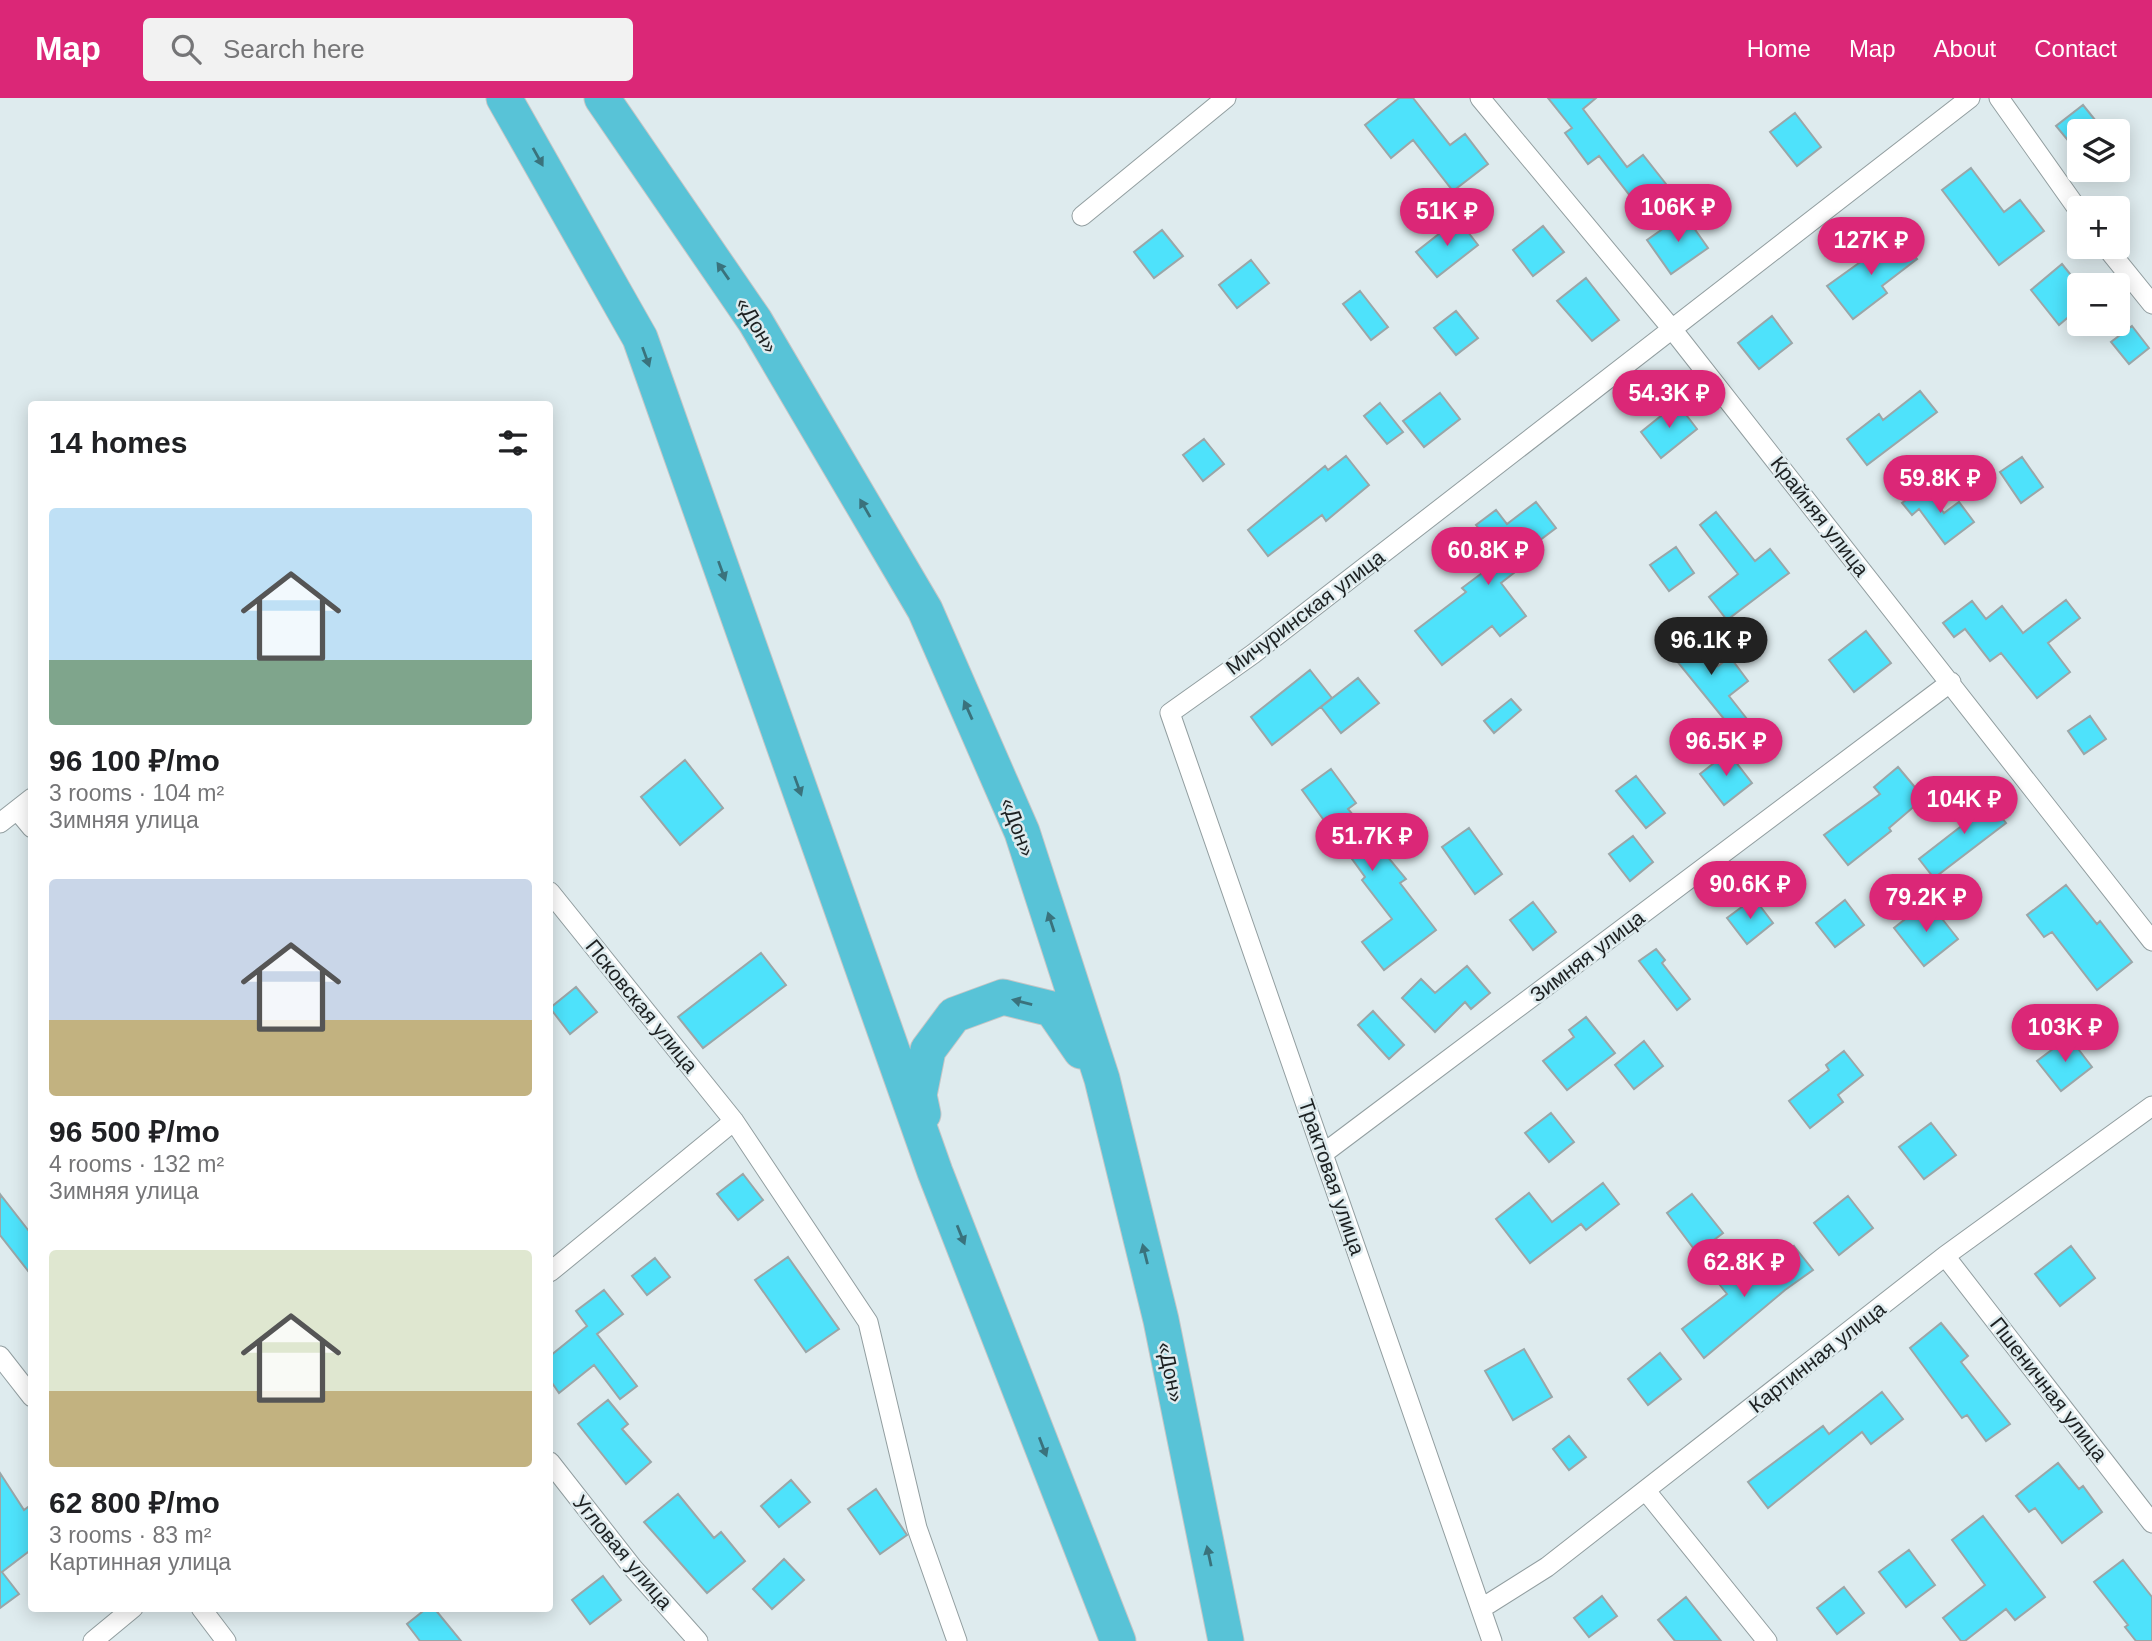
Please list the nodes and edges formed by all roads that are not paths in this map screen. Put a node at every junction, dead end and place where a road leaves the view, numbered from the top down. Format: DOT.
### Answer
graph roads {
  1 [pos="504,98"];
  2 [pos="601,98"];
  3 [pos="1226,98"];
  4 [pos="1480,98"];
  5 [pos="1970,98"];
  6 [pos="1999,98"];
  7 [pos="2068,196"];
  8 [pos="1082,216"];
  9 [pos="2116,259"];
  10 [pos="2152,304"];
  11 [pos="1672,329"];
  12 [pos="1951,682"];
  13 [pos="1170,713"];
  14 [pos="24,804"];
  15 [pos="0,823"];
  16 [pos="553,896"];
  17 [pos="2152,941"];
  18 [pos="1102,1079"];
  19 [pos="2152,1106"];
  20 [pos="734,1121"];
  21 [pos="1324,1153"];
  22 [pos="935,1172"];
  23 [pos="1945,1256"];
  24 [pos="553,1270"];
  25 [pos="0,1356"];
  26 [pos="28,1391"];
  27 [pos="553,1465"];
  28 [pos="1646,1491"];
  29 [pos="2152,1523"];
  30 [pos="1482,1608"];
  31 [pos="128,1612"];
  32 [pos="204,1612"];
  33 [pos="93,1641"];
  34 [pos="226,1641"];
  35 [pos="698,1641"];
  36 [pos="957,1641"];
  37 [pos="1118,1641"];
  38 [pos="1226,1641"];
  39 [pos="1492,1641"];
  40 [pos="1767,1641"];
  1 -- 22 [label="highway, one-way"];
  18 -- 2 [label="highway, «Дон», one-way"];
  3 -- 8 [label="street"];
  4 -- 11 [label="street, Крайняя улица"];
  5 -- 11 [label="street, Мичуринская улица"];
  6 -- 7 [label="street"];
  9 -- 10 [label="street"];
  11 -- 12 [label="street, Крайняя улица"];
  11 -- 13 [label="street, Мичуринская улица"];
  12 -- 17 [label="street, Крайняя улица"];
  12 -- 21 [label="street, Зимняя улица"];
  13 -- 21 [label="street, Трактовая улица"];
  14 -- 15 [label="street"];
  16 -- 20 [label="street, Псковская улица"];
  18 -- 22 [label="highway, one-way"];
  38 -- 18 [label="highway, «Дон», one-way"];
  19 -- 23 [label="street, Картинная улица"];
  20 -- 24 [label="street"];
  20 -- 36 [label="street, Псковская улица"];
  21 -- 30 [label="street, Трактовая улица"];
  22 -- 37 [label="highway, one-way"];
  23 -- 28 [label="street, Картинная улица"];
  23 -- 29 [label="street, Пшеничная улица"];
  25 -- 26 [label="street"];
  27 -- 35 [label="street, Угловая улица"];
  28 -- 30 [label="street, Картинная улица"];
  28 -- 40 [label="street"];
  30 -- 39 [label="street, Трактовая улица"];
  31 -- 33 [label="street"];
  32 -- 34 [label="street"];
}
